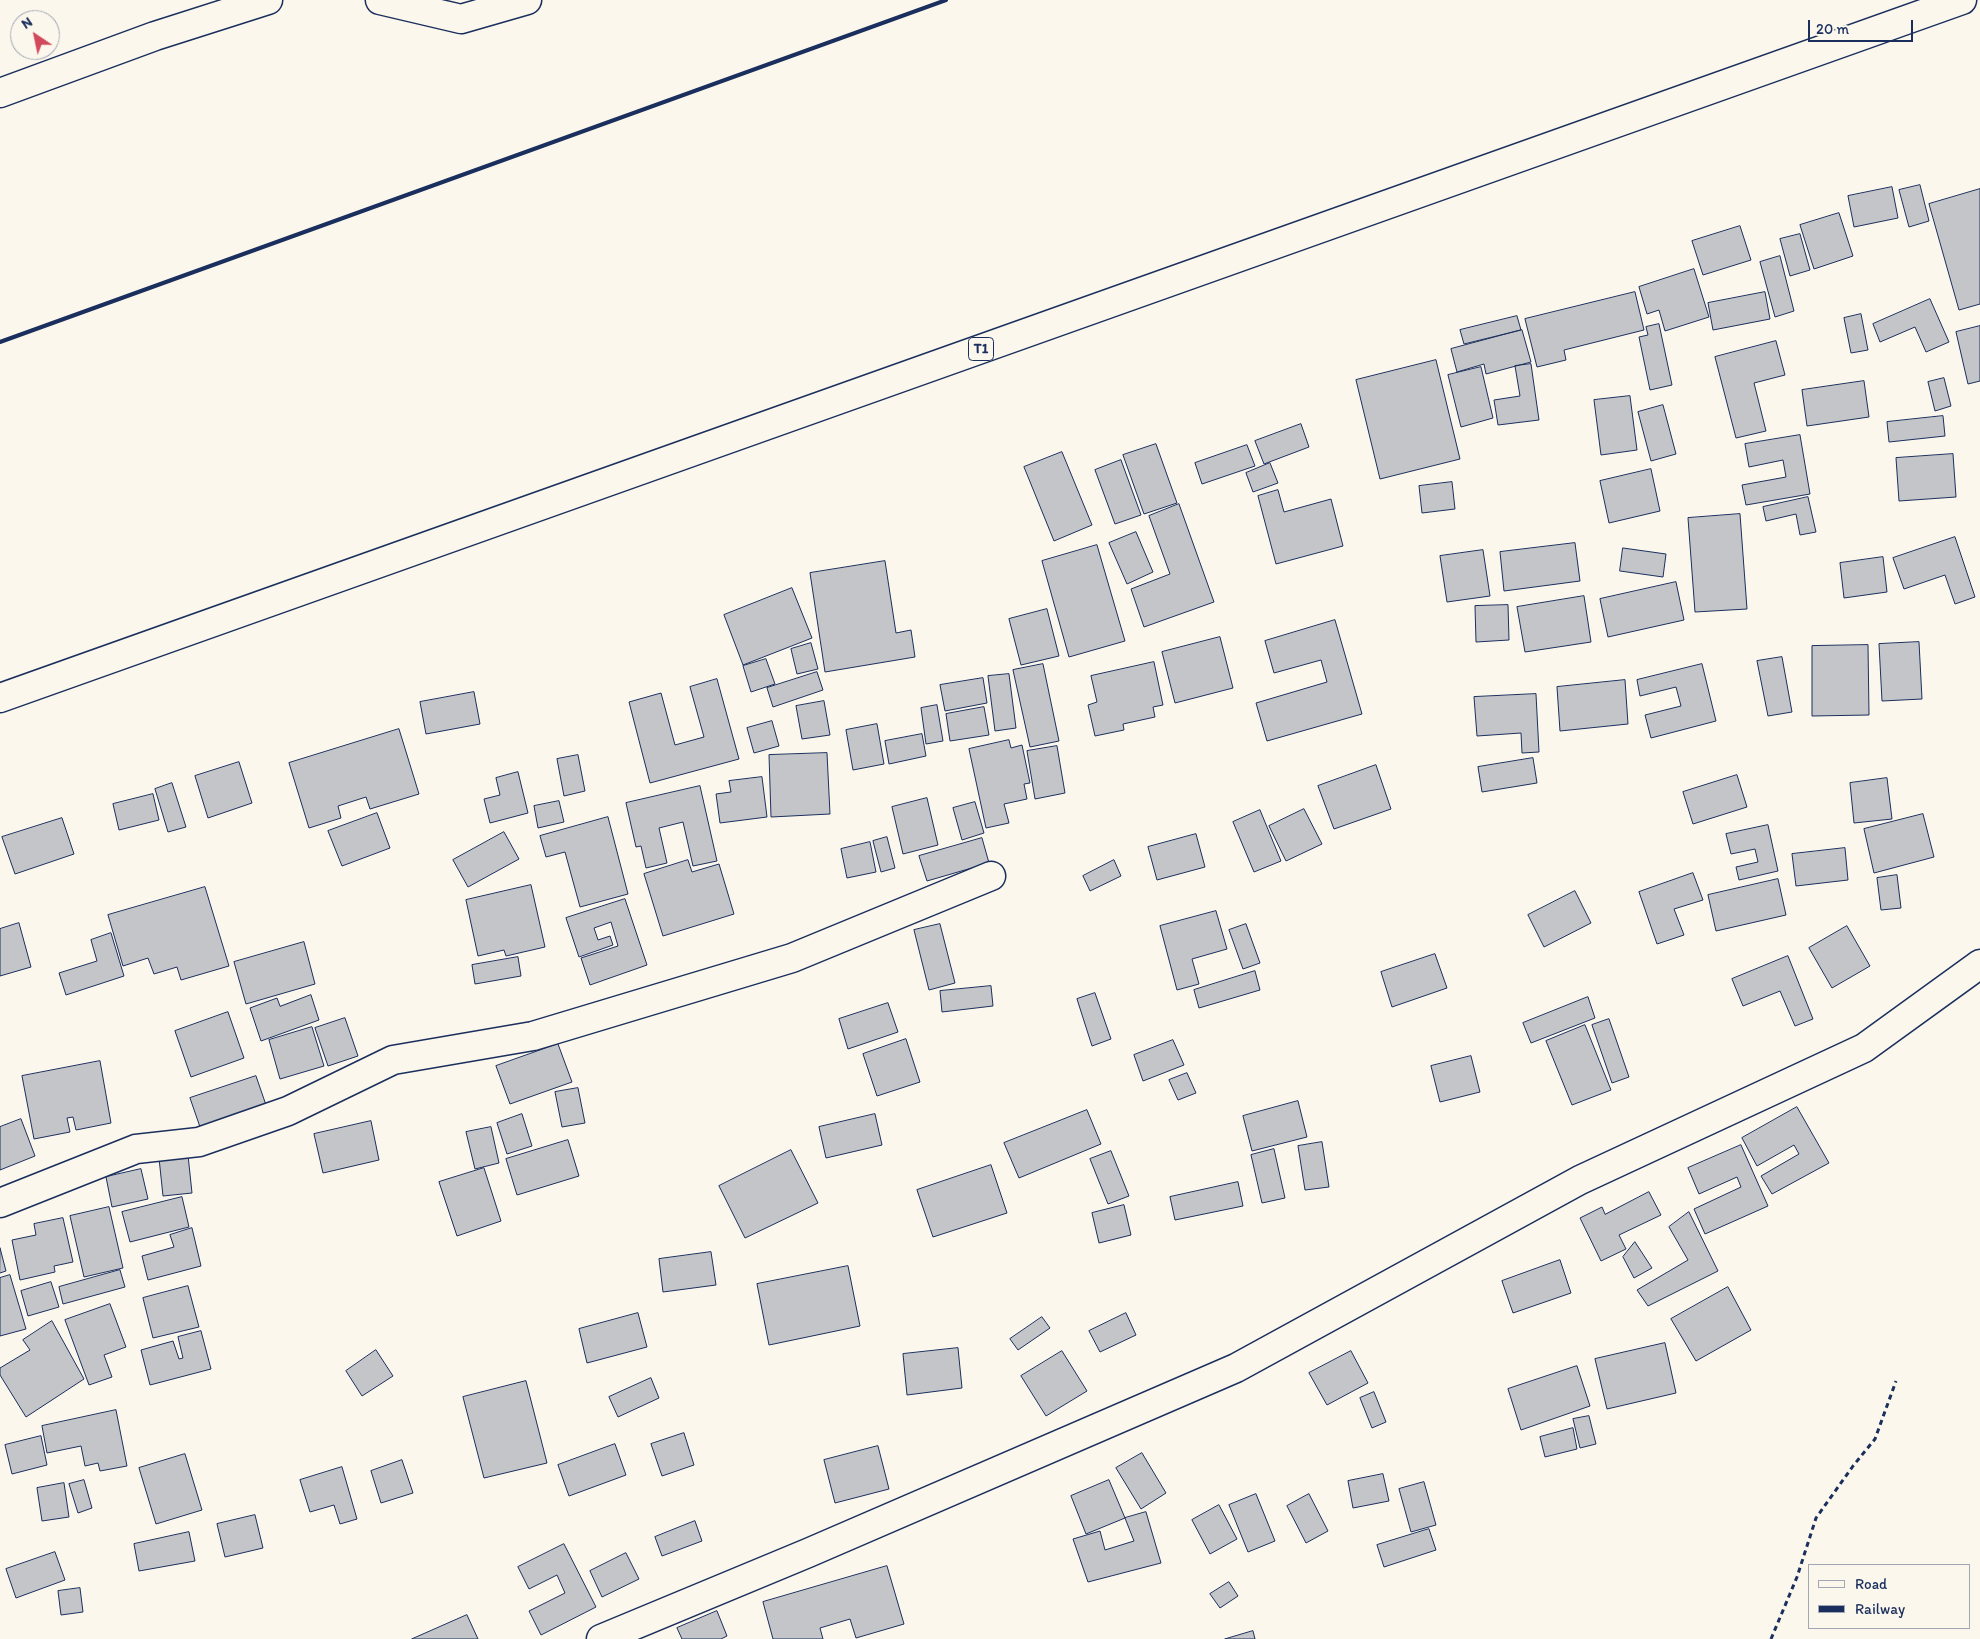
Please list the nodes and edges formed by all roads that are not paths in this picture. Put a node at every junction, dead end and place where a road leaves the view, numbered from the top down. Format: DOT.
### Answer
graph roads {
  1 [pos="268,0"];
  2 [pos="380,0"];
  3 [pos="527,0"];
  4 [pos="1962,0"];
  5 [pos="0,93"];
  6 [pos="0,698"];
  7 [pos="991,876"];
  8 [pos="1980,964"];
  9 [pos="0,1202"];
  10 [pos="602,1639"];
  1 -- 5 [label="main road"];
  2 -- 3 [label="main road"];
  4 -- 6 [label="main road, T1"];
  7 -- 9 [label="main road"];
  8 -- 10 [label="main road"];
}
